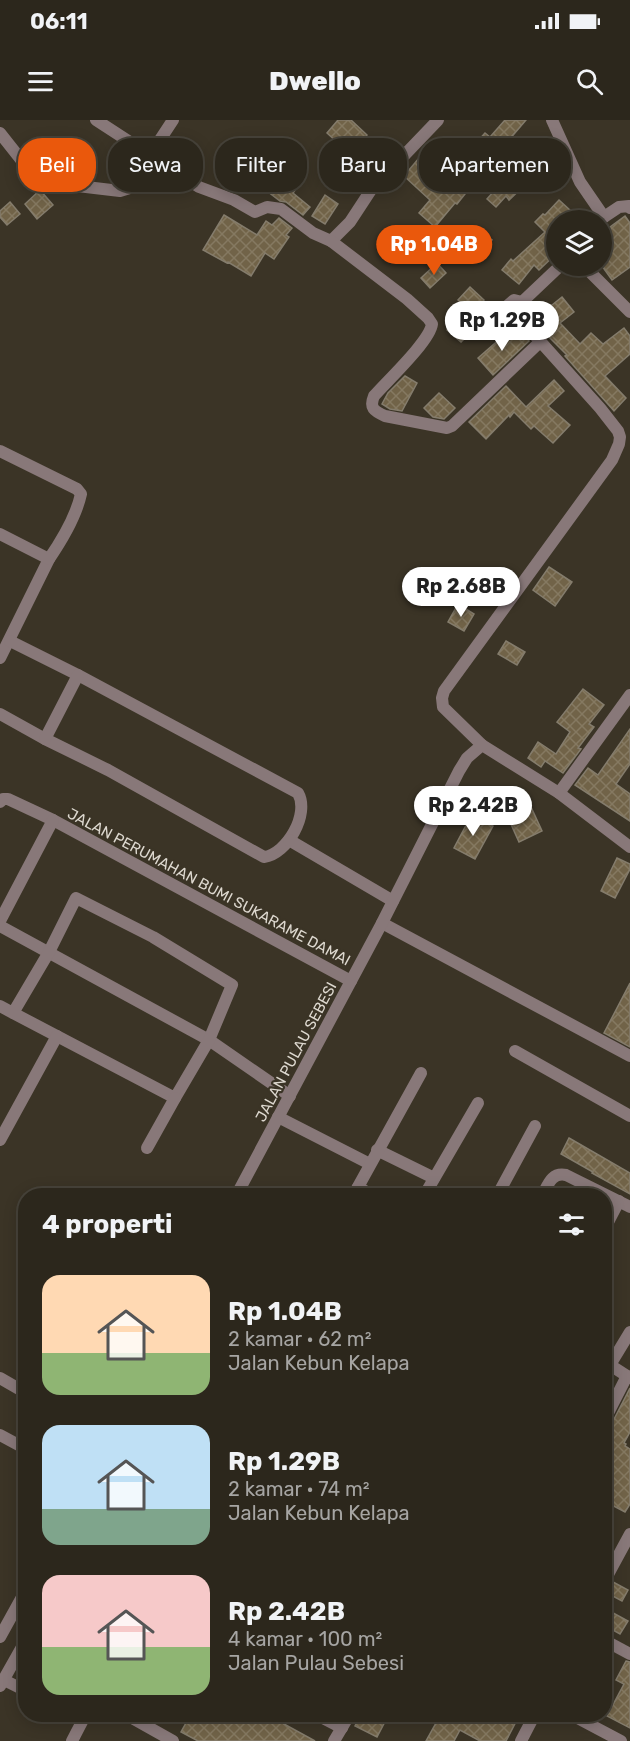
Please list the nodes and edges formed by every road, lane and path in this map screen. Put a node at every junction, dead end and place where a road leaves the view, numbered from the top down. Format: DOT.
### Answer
graph roads {
  1 [pos="96,120"];
  2 [pos="173,120"];
  3 [pos="438,120"];
  4 [pos="552,120"];
  5 [pos="0,133"];
  6 [pos="123,138"];
  7 [pos="164,138"];
  8 [pos="203,188"];
  9 [pos="108,190"];
  10 [pos="630,208"];
  11 [pos="597,210"];
  12 [pos="612,212"];
  13 [pos="331,242"];
  14 [pos="549,276"];
  15 [pos="594,276"];
  16 [pos="522,302"];
  17 [pos="630,312"];
  18 [pos="475,334"];
  19 [pos="540,342"];
  20 [pos="0,451"];
  21 [pos="0,534"];
  22 [pos="49,559"];
  23 [pos="10,641"];
  24 [pos="0,658"];
  25 [pos="78,675"];
  26 [pos="630,695"];
  27 [pos="0,714"];
  28 [pos="45,740"];
  29 [pos="482,745"];
  30 [pos="559,793"];
  31 [pos="0,802"];
  32 [pos="53,820"];
  33 [pos="289,840"];
  34 [pos="630,847"];
  35 [pos="393,901"];
  36 [pos="0,921"];
  37 [pos="382,923"];
  38 [pos="0,926"];
  39 [pos="49,952"];
  40 [pos="351,981"];
  41 [pos="0,1006"];
  42 [pos="13,1014"];
  43 [pos="57,1036"];
  44 [pos="209,1040"];
  45 [pos="515,1051"];
  46 [pos="630,1056"];
  47 [pos="421,1073"];
  48 [pos="290,1096"];
  49 [pos="175,1098"];
  50 [pos="478,1103"];
  51 [pos="630,1116"];
  52 [pos="278,1117"];
  53 [pos="536,1126"];
  54 [pos="0,1140"];
  55 [pos="147,1148"];
  56 [pos="377,1150"];
  57 [pos="370,1164"];
  58 [pos="434,1178"];
  59 [pos="240,1188"];
  60 [pos="358,1188"];
  61 [pos="428,1188"];
  62 [pos="501,1188"];
  63 [pos="546,1188"];
  64 [pos="592,1188"];
  65 [pos="625,1204"];
  66 [pos="612,1220"];
  67 [pos="630,1332"];
  68 [pos="612,1362"];
  69 [pos="612,1372"];
  70 [pos="629,1377"];
  71 [pos="0,1378"];
  72 [pos="18,1388"];
  73 [pos="612,1407"];
  74 [pos="0,1435"];
  75 [pos="18,1445"];
  76 [pos="630,1534"];
  77 [pos="612,1567"];
  78 [pos="18,1604"];
  79 [pos="0,1636"];
  80 [pos="612,1644"];
  81 [pos="18,1654"];
  82 [pos="630,1654"];
  83 [pos="2,1683"];
  84 [pos="18,1688"];
  85 [pos="82,1722"];
  86 [pos="139,1722"];
  87 [pos="330,1722"];
  88 [pos="345,1722"];
  89 [pos="531,1722"];
  90 [pos="582,1722"];
  91 [pos="342,1728"];
  92 [pos="605,1737"];
  93 [pos="74,1740"];
  94 [pos="172,1741"];
  95 [pos="334,1741"];
  96 [pos="521,1741"];
  97 [pos="621,1741"];
  1 -- 6 [label="street"];
  2 -- 7 [label="street"];
  3 -- 13 [label="street"];
  4 -- 11 [label="street"];
  5 -- 9 [label="street"];
  8 -- 13 [label="street"];
  10 -- 12 [label="street"];
  13 -- 19 [label="street"];
  14 -- 16 [label="street"];
  15 -- 17 [label="street"];
  16 -- 18 [label="street"];
  16 -- 19 [label="street"];
  19 -- 29 [label="street"];
  20 -- 22 [label="street"];
  21 -- 22 [label="street"];
  22 -- 23 [label="street"];
  23 -- 24 [label="street"];
  23 -- 25 [label="street"];
  25 -- 28 [label="street"];
  25 -- 33 [label="street"];
  26 -- 30 [label="street"];
  27 -- 28 [label="street"];
  28 -- 33 [label="street"];
  29 -- 30 [label="street"];
  29 -- 35 [label="street, JALAN PULAU SEBESI"];
  30 -- 34 [label="street"];
  31 -- 32 [label="street, JALAN PERUMAHAN BUMI SUKARAME DAMAI"];
  32 -- 36 [label="street, JALAN PERUMAHAN BUMI SUKARAME DAMAI"];
  32 -- 40 [label="street, JALAN PERUMAHAN BUMI SUKARAME DAMAI"];
  33 -- 35 [label="street"];
  35 -- 37 [label="street, JALAN PULAU SEBESI"];
  37 -- 40 [label="street, JALAN PULAU SEBESI"];
  37 -- 46 [label="street"];
  38 -- 39 [label="street"];
  39 -- 42 [label="street"];
  39 -- 44 [label="street"];
  39 -- 44 [label="street"];
  40 -- 48 [label="street, JALAN PULAU SEBESI"];
  41 -- 42 [label="street"];
  42 -- 43 [label="street"];
  43 -- 49 [label="street"];
  43 -- 54 [label="street"];
  44 -- 48 [label="street"];
  44 -- 49 [label="street"];
  45 -- 51 [label="street"];
  47 -- 56 [label="street"];
  48 -- 52 [label="street, JALAN PULAU SEBESI"];
  49 -- 55 [label="street"];
  50 -- 58 [label="street"];
  52 -- 57 [label="street"];
  52 -- 59 [label="street, JALAN PULAU SEBESI"];
  53 -- 62 [label="street"];
  56 -- 57 [label="street"];
  56 -- 58 [label="street"];
  57 -- 60 [label="street"];
  58 -- 61 [label="street"];
  63 -- 64 [label="street"];
  65 -- 66 [label="street"];
  67 -- 68 [label="street"];
  69 -- 70 [label="street"];
  70 -- 73 [label="street"];
  71 -- 72 [label="street"];
  74 -- 75 [label="street"];
  76 -- 77 [label="street"];
  78 -- 79 [label="street"];
  80 -- 82 [label="street"];
  81 -- 83 [label="street"];
  83 -- 84 [label="street"];
  85 -- 93 [label="street"];
  86 -- 94 [label="street"];
  87 -- 91 [label="street"];
  88 -- 91 [label="street"];
  89 -- 96 [label="street"];
  90 -- 92 [label="street"];
  91 -- 95 [label="street"];
  92 -- 97 [label="street"];
}
